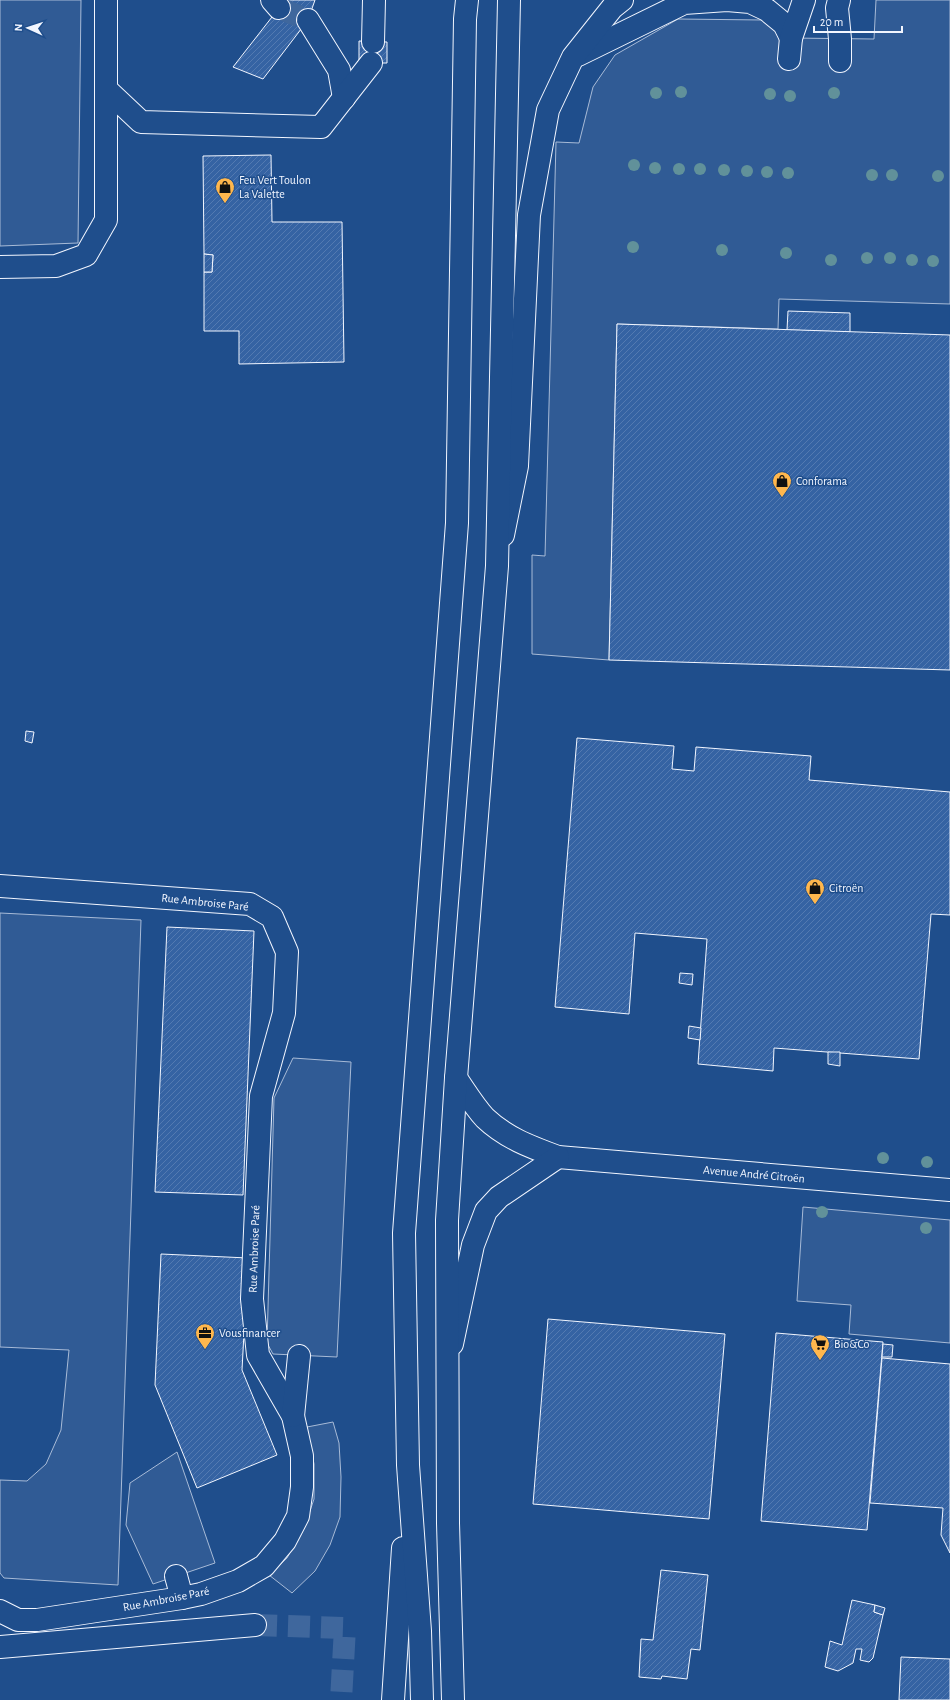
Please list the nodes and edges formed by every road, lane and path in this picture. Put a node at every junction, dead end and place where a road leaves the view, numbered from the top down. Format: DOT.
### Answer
graph roads {
  1 [pos="106,0"];
  2 [pos="374,0"];
  3 [pos="509,0"];
  4 [pos="622,0"];
  5 [pos="804,0"];
  6 [pos="839,0"];
  7 [pos="464,6"];
  8 [pos="308,20"];
  9 [pos="373,42"];
  10 [pos="573,57"];
  11 [pos="840,61"];
  12 [pos="371,63"];
  13 [pos="107,90"];
  14 [pos="344,98"];
  15 [pos="0,267"];
  16 [pos="497,566"];
  17 [pos="0,886"];
  18 [pos="456,1078"];
  19 [pos="558,1157"];
  20 [pos="950,1190"];
  21 [pos="299,1356"];
  22 [pos="448,1361"];
  23 [pos="293,1416"];
  24 [pos="408,1465"];
  25 [pos="176,1576"];
  26 [pos="182,1598"];
  27 [pos="0,1611"];
  28 [pos="255,1625"];
  29 [pos="0,1647"];
  30 [pos="393,1700"];
  31 [pos="422,1700"];
  32 [pos="453,1700"];
  1 -- 13 [label="main road"];
  2 -- 9 [label="main road"];
  3 -- 16 [label="main road"];
  4 -- 10 [label="main road"];
  5 -- 10 [label="main road"];
  6 -- 11 [label="main road"];
  7 -- 24 [label="main road"];
  8 -- 14 [label="main road"];
  10 -- 16 [label="main road"];
  12 -- 14 [label="main road"];
  13 -- 14 [label="main road"];
  13 -- 15 [label="main road"];
  16 -- 18 [label="main road"];
  17 -- 23 [label="main road, Rue Ambroise Paré"];
  18 -- 19 [label="main road, Avenue André Citroën"];
  18 -- 22 [label="main road"];
  19 -- 20 [label="main road, Avenue André Citroën"];
  19 -- 22 [label="main road"];
  21 -- 23 [label="main road"];
  22 -- 32 [label="main road"];
  23 -- 26 [label="main road, Rue Ambroise Paré"];
  24 -- 30 [label="main road"];
  24 -- 31 [label="main road"];
  25 -- 26 [label="main road"];
  26 -- 27 [label="main road, Rue Ambroise Paré"];
  28 -- 29 [label="main road"];
}
